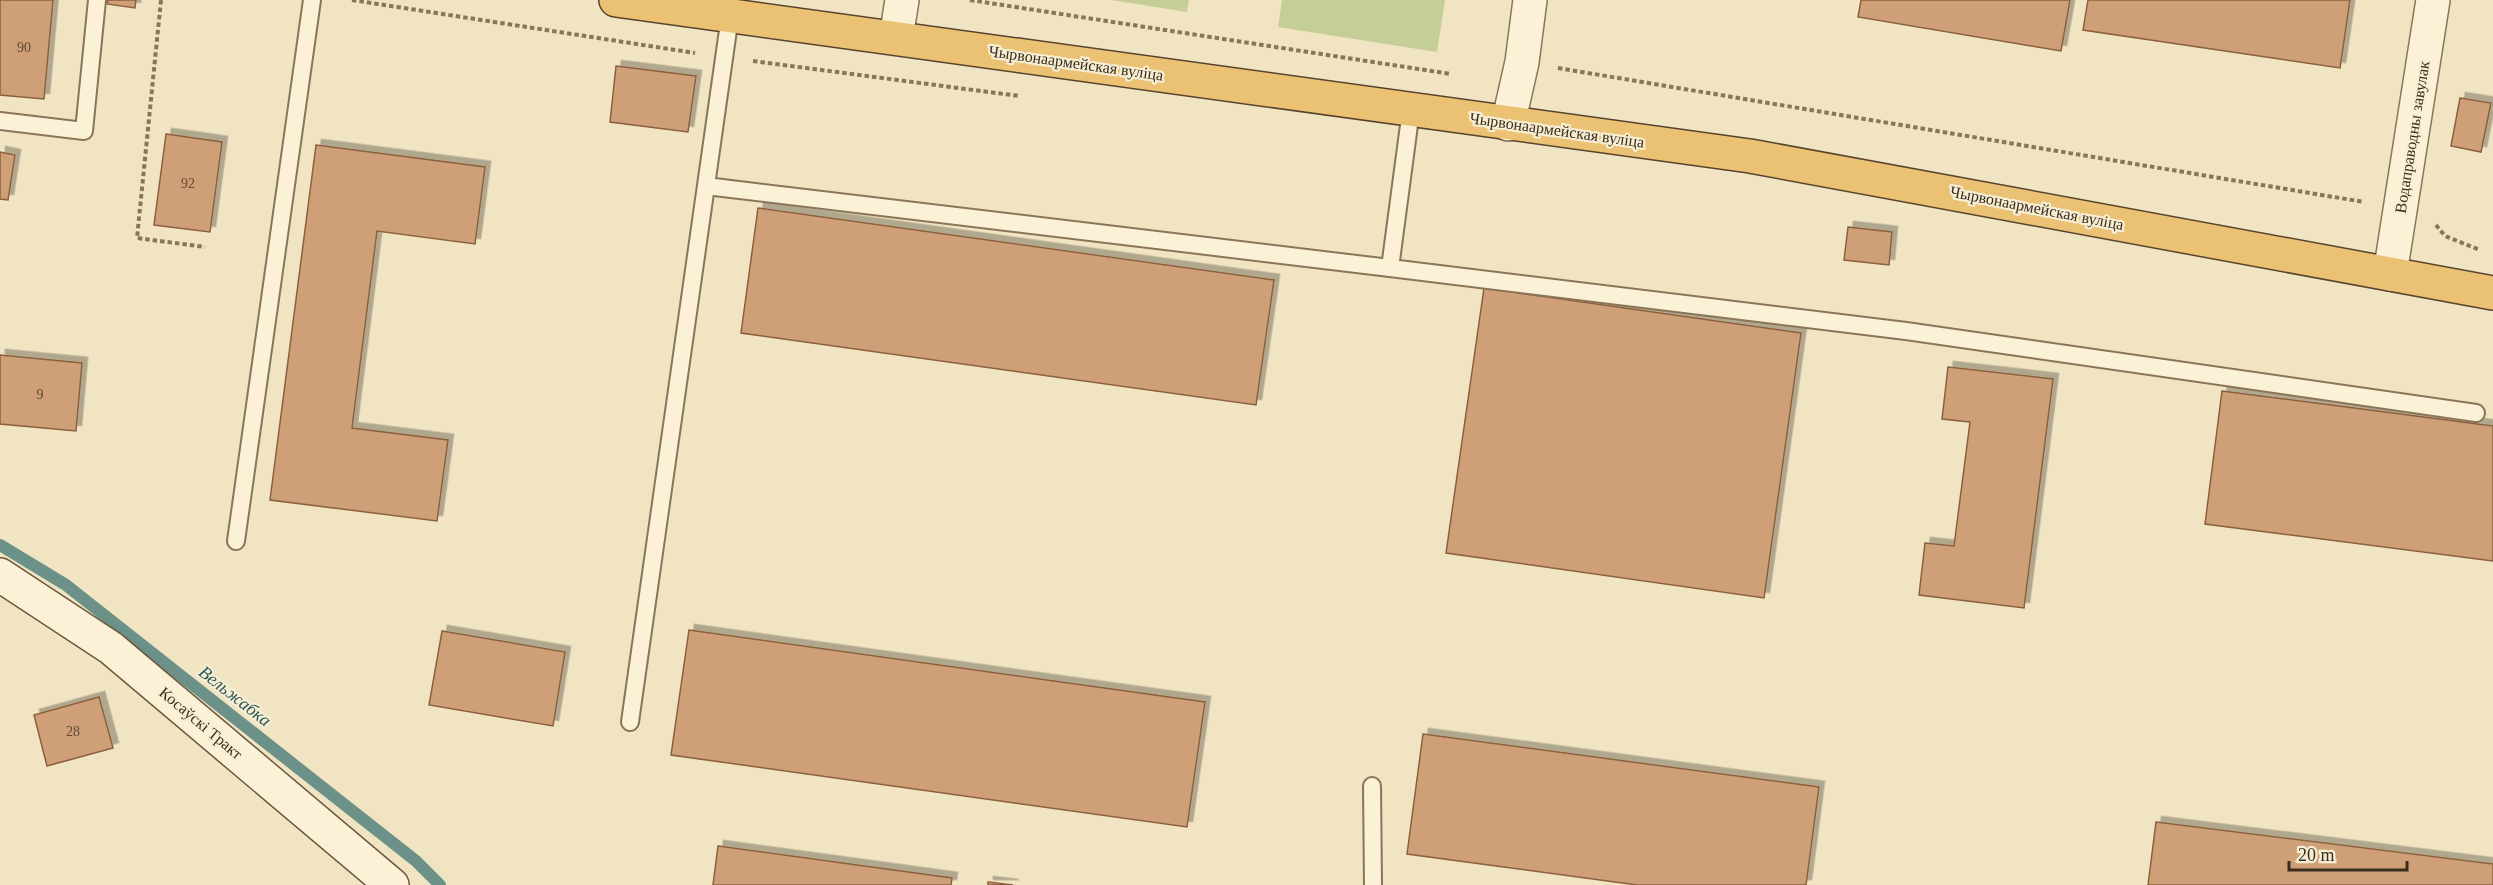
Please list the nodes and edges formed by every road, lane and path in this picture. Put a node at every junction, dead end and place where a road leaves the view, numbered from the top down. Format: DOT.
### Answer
graph roads {
  1 [pos="97,0"];
  2 [pos="161,0"];
  3 [pos="312,0"];
  4 [pos="616,0"];
  5 [pos="902,0"];
  6 [pos="970,0"];
  7 [pos="1530,0"];
  8 [pos="2433,0"];
  9 [pos="730,16"];
  10 [pos="896,38"];
  11 [pos="1522,62"];
  12 [pos="1458,75"];
  13 [pos="1411,110"];
  14 [pos="0,121"];
  15 [pos="1508,124"];
  16 [pos="706,186"];
  17 [pos="2401,208"];
  18 [pos="205,247"];
  19 [pos="2481,251"];
  20 [pos="1390,268"];
  21 [pos="2390,274"];
  22 [pos="2493,292"];
  23 [pos="2476,413"];
  24 [pos="236,541"];
  25 [pos="0,575"];
  26 [pos="630,722"];
  27 [pos="1372,786"];
  28 [pos="392,885"];
  29 [pos="1373,885"];
  1 -- 14 [label="lane"];
  2 -- 18 [label="path"];
  3 -- 24 [label="lane"];
  4 -- 9 [label="highway, Чырвонаармейская вуліца"];
  5 -- 10 [label="main road"];
  6 -- 12 [label="path"];
  7 -- 11 [label="main road"];
  8 -- 17 [label="main road, Водаправодны завулак"];
  9 -- 10 [label="highway, Чырвонаармейская вуліца"];
  9 -- 16 [label="lane"];
  10 -- 13 [label="highway, Чырвонаармейская вуліца"];
  11 -- 15 [label="main road"];
  11 -- 17 [label="path"];
  13 -- 15 [label="highway, Чырвонаармейская вуліца"];
  13 -- 20 [label="lane"];
  15 -- 21 [label="highway, Чырвонаармейская вуліца"];
  16 -- 20 [label="lane"];
  16 -- 26 [label="lane"];
  17 -- 19 [label="path"];
  17 -- 21 [label="main road, Водаправодны завулак"];
  20 -- 23 [label="lane"];
  21 -- 22 [label="highway, Чырвонаармейская вуліца"];
  25 -- 28 [label="main road, Косаўскі Тракт"];
  27 -- 29 [label="lane"];
}
